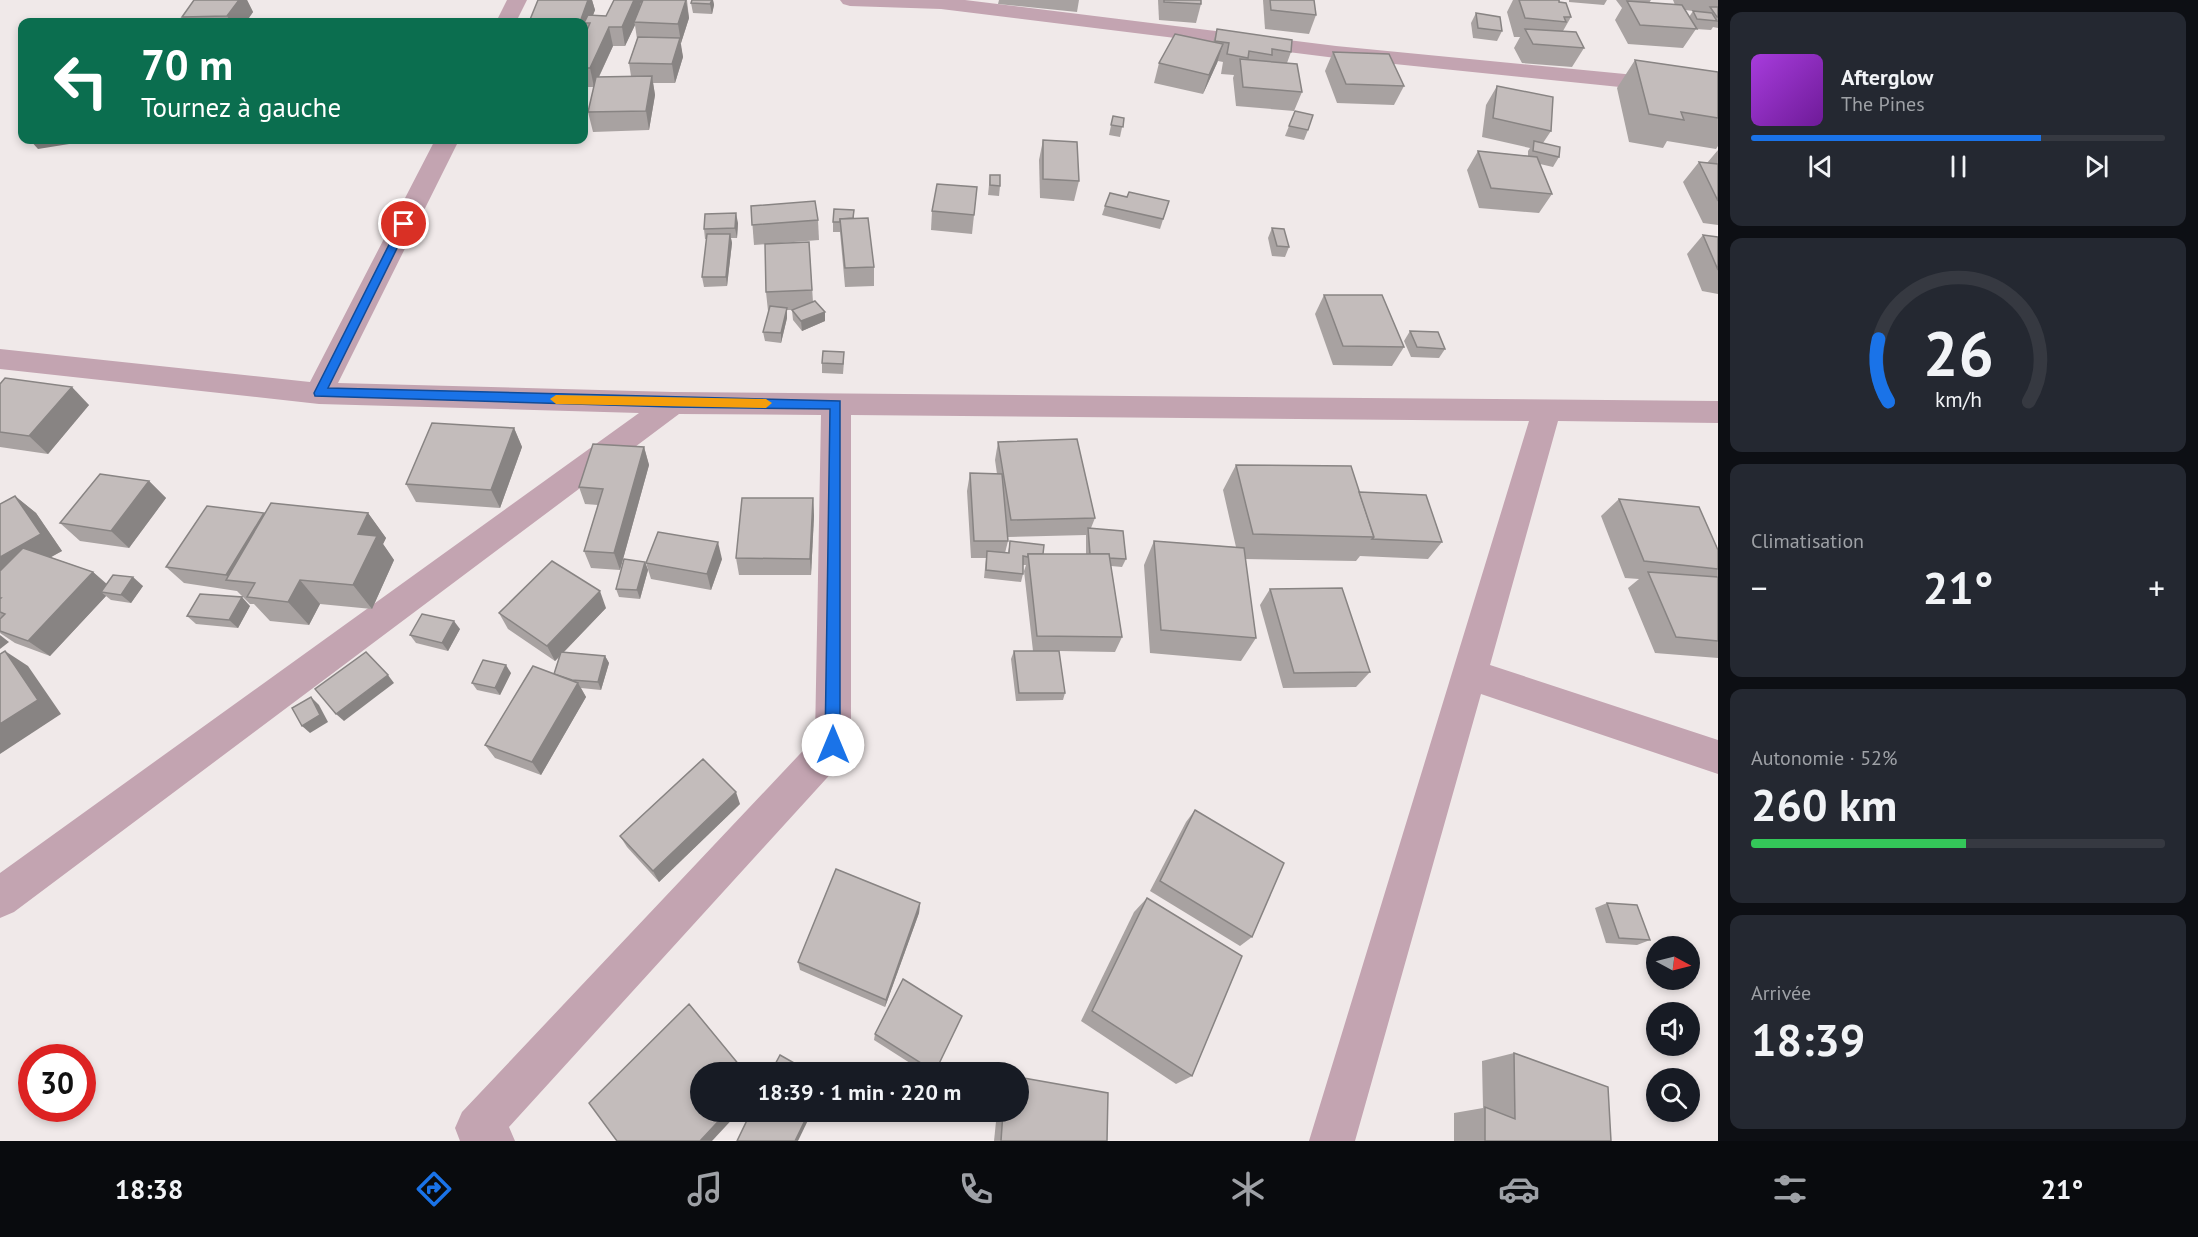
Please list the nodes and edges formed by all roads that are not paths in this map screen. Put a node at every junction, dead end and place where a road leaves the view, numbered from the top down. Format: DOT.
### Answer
graph roads {
  1 [pos="517,0"];
  2 [pos="850,0"];
  3 [pos="941,1"];
  4 [pos="508,18"];
  5 [pos="1718,90"];
  6 [pos="445,144"];
  7 [pos="10,361"];
  8 [pos="0,385"];
  9 [pos="320,393"];
  10 [pos="673,403"];
  11 [pos="836,404"];
  12 [pos="1547,410"];
  13 [pos="1718,412"];
  14 [pos="1469,675"];
  15 [pos="1718,757"];
  16 [pos="0,898"];
  17 [pos="492,1141"];
  18 [pos="1332,1141"];
  1 -- 4 [label="street"];
  2 -- 3 [label="street"];
  3 -- 5 [label="street"];
  6 -- 9 [label="street"];
  7 -- 8 [label="street"];
  7 -- 9 [label="street"];
  9 -- 10 [label="street"];
  10 -- 11 [label="street"];
  10 -- 16 [label="street"];
  11 -- 12 [label="street"];
  11 -- 17 [label="street"];
  12 -- 13 [label="street"];
  12 -- 14 [label="street"];
  14 -- 15 [label="street"];
  14 -- 18 [label="street"];
}
